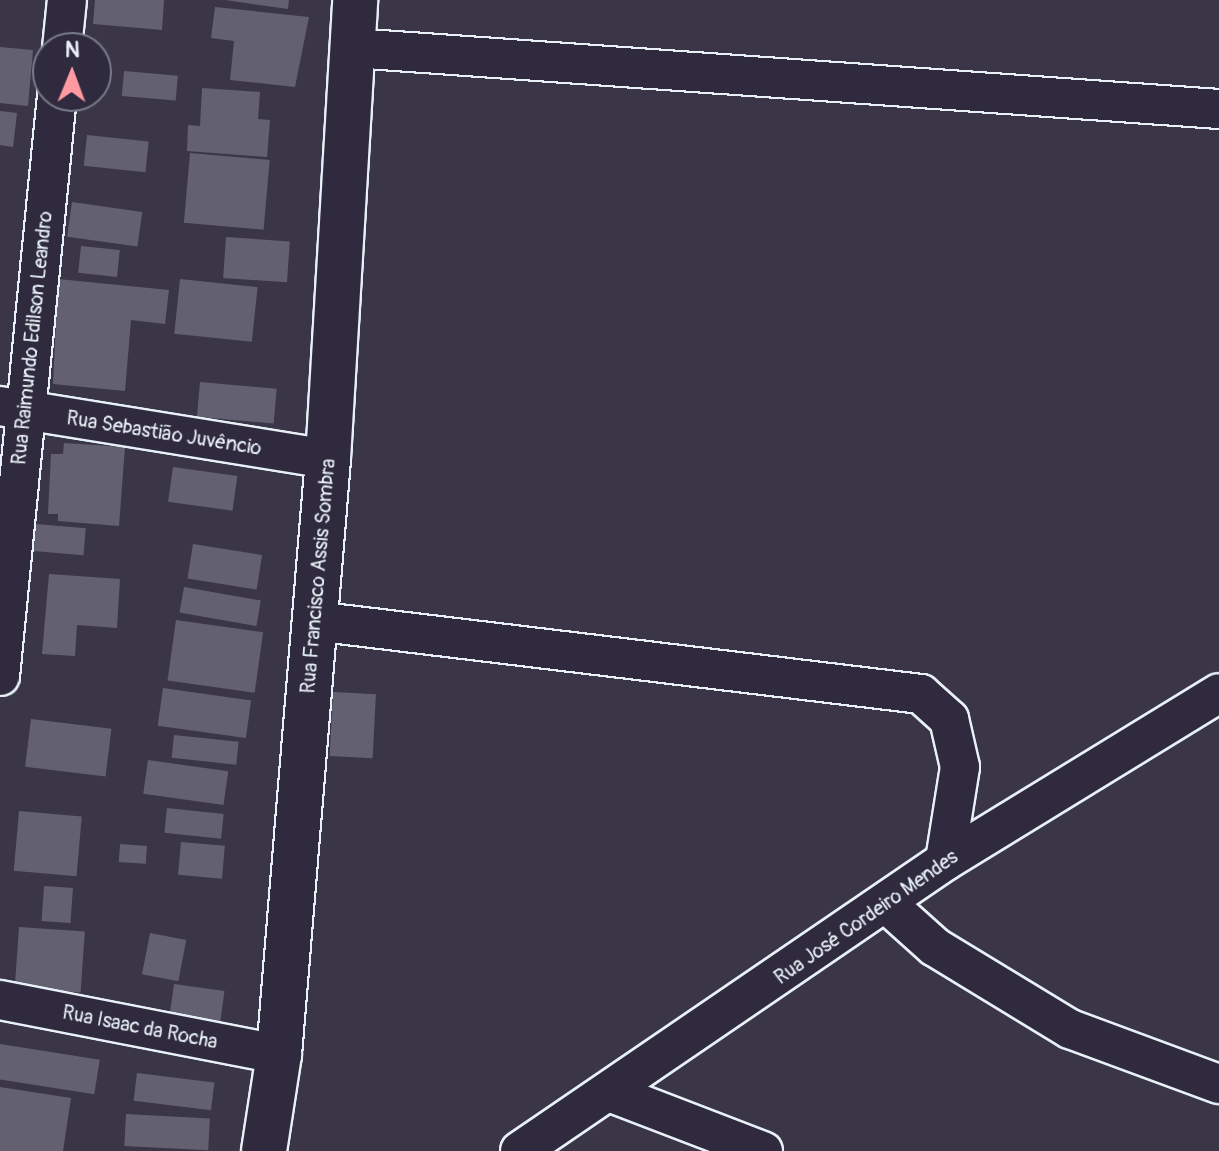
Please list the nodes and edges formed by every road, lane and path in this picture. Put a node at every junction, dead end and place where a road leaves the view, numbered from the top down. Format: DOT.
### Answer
graph roads {
  1 [pos="67,0"];
  2 [pos="355,0"];
  3 [pos="64,32"];
  4 [pos="353,48"];
  5 [pos="1219,109"];
  6 [pos="55,112"];
  7 [pos="12,408"];
  8 [pos="328,459"];
  9 [pos="314,621"];
  10 [pos="0,676"];
  11 [pos="1219,693"];
  12 [pos="945,861"];
  13 [pos="887,904"];
  14 [pos="0,1000"];
  15 [pos="279,1054"];
  16 [pos="1219,1084"];
  17 [pos="609,1092"];
  18 [pos="264,1151"];
  19 [pos="520,1151"];
  20 [pos="763,1151"];
  1 -- 3 [label="street"];
  2 -- 4 [label="street, Rua Francisco Assis Sombra"];
  4 -- 5 [label="street"];
  4 -- 8 [label="street, Rua Francisco Assis Sombra"];
  6 -- 7 [label="street, Rua Raimundo Edilson Leandro"];
  7 -- 8 [label="street, Rua Sebastião Juvêncio"];
  7 -- 10 [label="street, Rua Raimundo Edilson Leandro"];
  8 -- 9 [label="street, Rua Francisco Assis Sombra"];
  9 -- 12 [label="street"];
  9 -- 15 [label="street, Rua Francisco Assis Sombra"];
  11 -- 12 [label="street, Rua José Cordeiro Mendes"];
  12 -- 13 [label="street, Rua José Cordeiro Mendes"];
  13 -- 16 [label="street"];
  13 -- 17 [label="street, Rua José Cordeiro Mendes"];
  14 -- 15 [label="street, Rua Isaac da Rocha"];
  15 -- 18 [label="street, Rua Francisco Assis Sombra"];
  17 -- 19 [label="street, Rua José Cordeiro Mendes"];
  17 -- 20 [label="street"];
}
